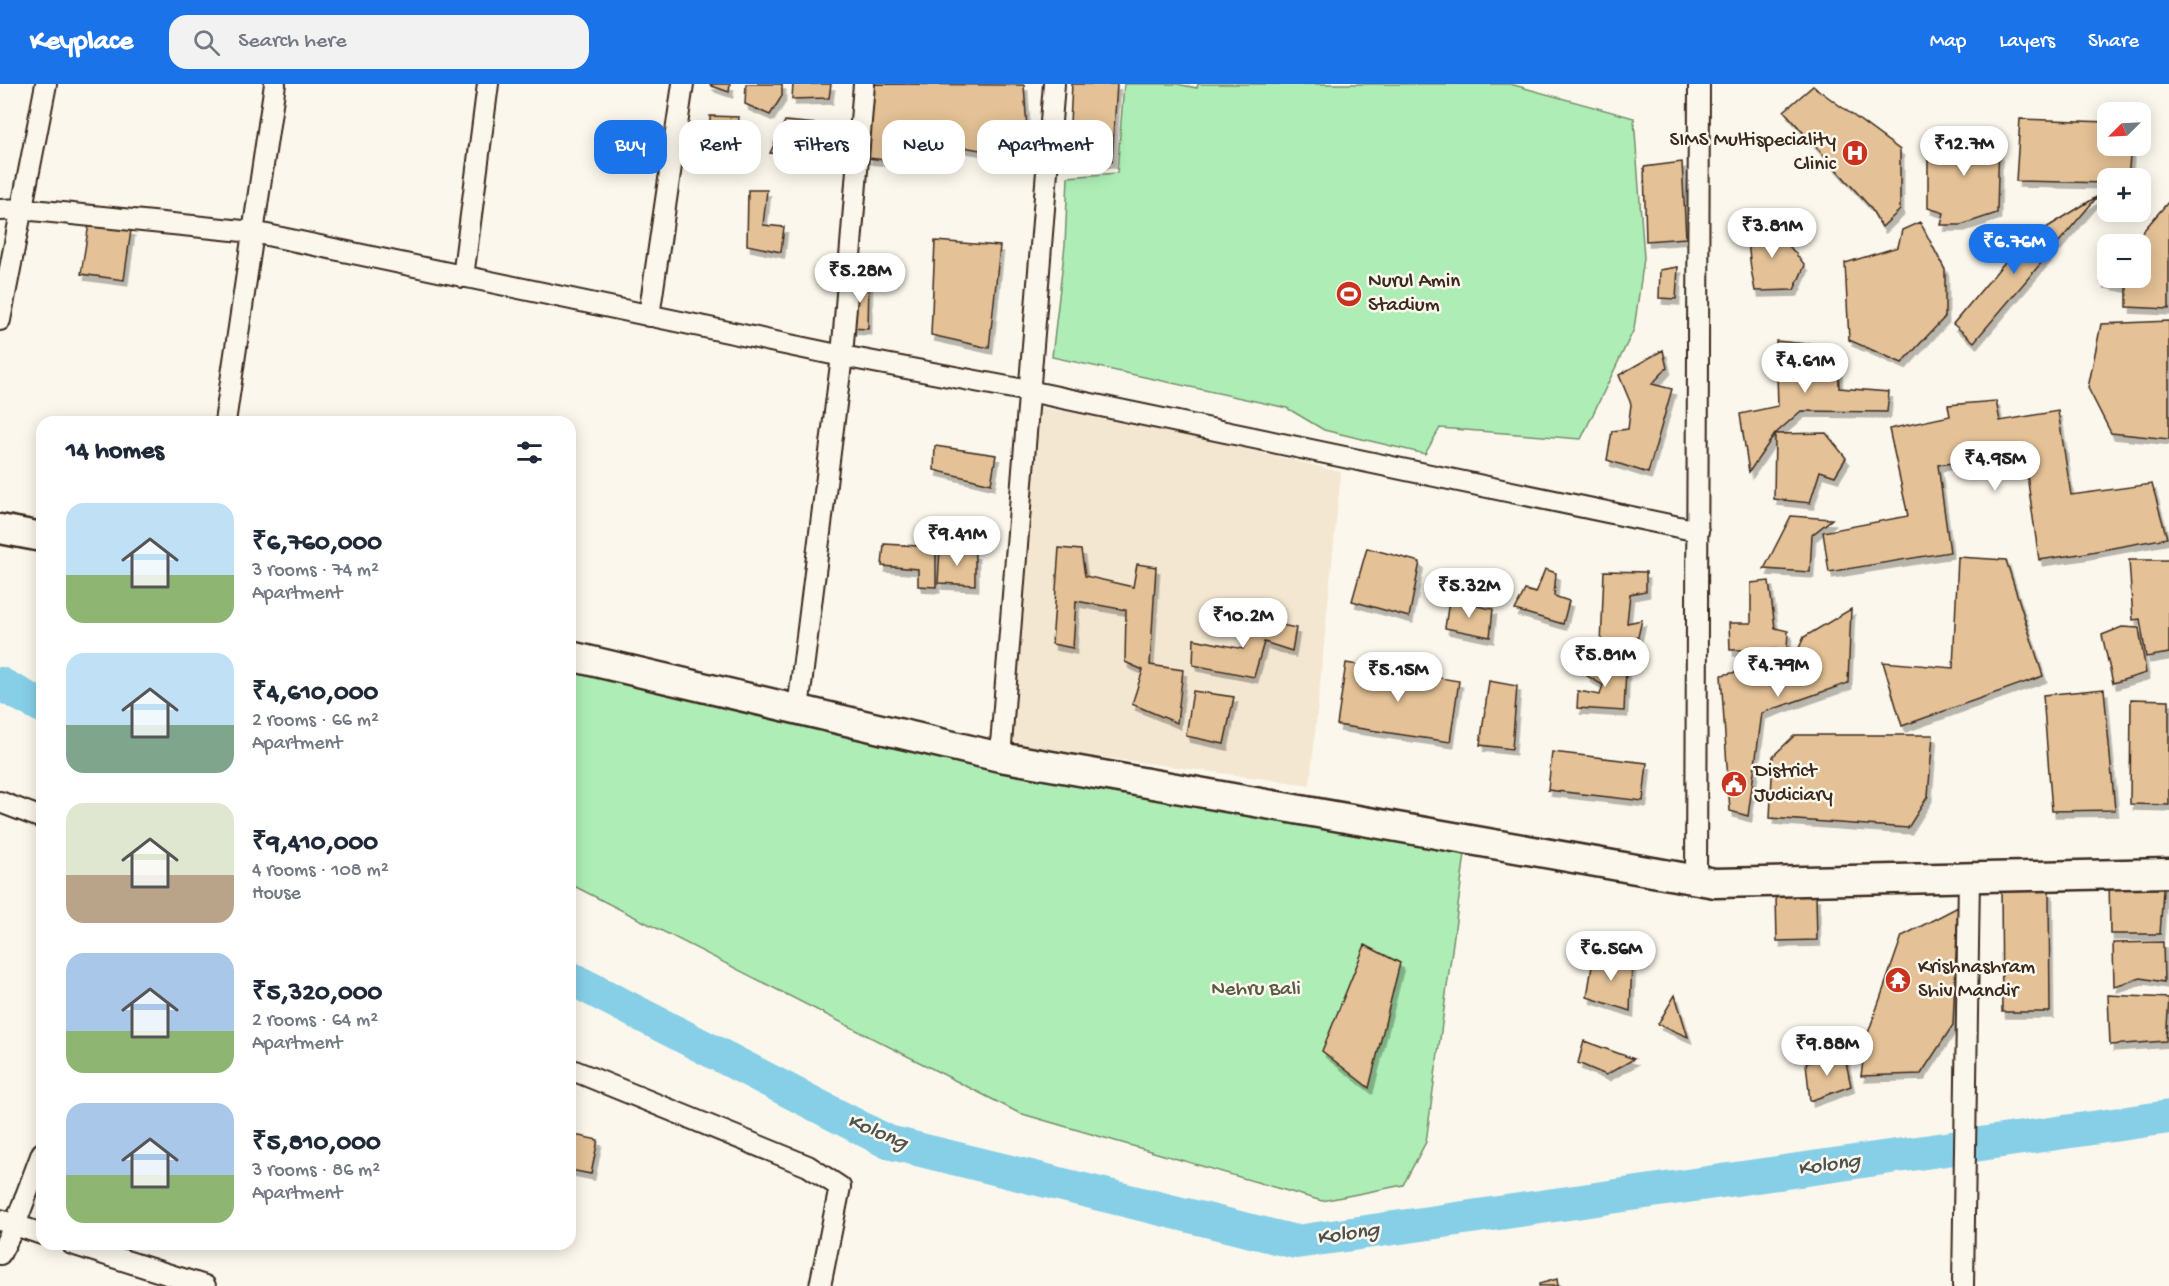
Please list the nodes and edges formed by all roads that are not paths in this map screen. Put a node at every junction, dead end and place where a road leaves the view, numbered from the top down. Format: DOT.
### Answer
graph roads {
  1 [pos="46,84"];
  2 [pos="274,84"];
  3 [pos="488,84"];
  4 [pos="683,84"];
  5 [pos="864,84"];
  6 [pos="1054,84"];
  7 [pos="1699,84"];
  8 [pos="21,209"];
  9 [pos="0,210"];
  10 [pos="253,232"];
  11 [pos="463,277"];
  12 [pos="649,316"];
  13 [pos="0,320"];
  14 [pos="842,356"];
  15 [pos="1029,392"];
  16 [pos="226,416"];
  17 [pos="0,529"];
  18 [pos="1698,531"];
  19 [pos="36,536"];
  20 [pos="576,657"];
  21 [pos="798,709"];
  22 [pos="1000,757"];
  23 [pos="0,802"];
  24 [pos="36,816"];
  25 [pos="2169,873"];
  26 [pos="1969,877"];
  27 [pos="1696,880"];
  28 [pos="576,1071"];
  29 [pos="36,1165"];
  30 [pos="7,1223"];
  31 [pos="36,1232"];
  32 [pos="91,1250"];
  33 [pos="0,1254"];
  34 [pos="1963,1281"];
  35 [pos="205,1286"];
  36 [pos="820,1286"];
  1 -- 8 [label="street"];
  2 -- 10 [label="street"];
  3 -- 11 [label="street"];
  4 -- 12 [label="street"];
  5 -- 14 [label="street"];
  6 -- 15 [label="street"];
  7 -- 18 [label="street"];
  8 -- 9 [label="street"];
  8 -- 10 [label="street"];
  8 -- 13 [label="street"];
  10 -- 11 [label="street"];
  10 -- 16 [label="street"];
  11 -- 12 [label="street"];
  12 -- 14 [label="street"];
  14 -- 15 [label="street"];
  14 -- 21 [label="street"];
  15 -- 18 [label="street"];
  15 -- 22 [label="street"];
  17 -- 19 [label="street"];
  18 -- 27 [label="street"];
  20 -- 21 [label="street"];
  21 -- 22 [label="street"];
  22 -- 27 [label="street"];
  23 -- 24 [label="street"];
  25 -- 26 [label="street"];
  26 -- 27 [label="street"];
  26 -- 34 [label="street"];
  28 -- 36 [label="street"];
  29 -- 30 [label="street"];
  30 -- 31 [label="street"];
  30 -- 33 [label="street"];
  32 -- 35 [label="street"];
}
